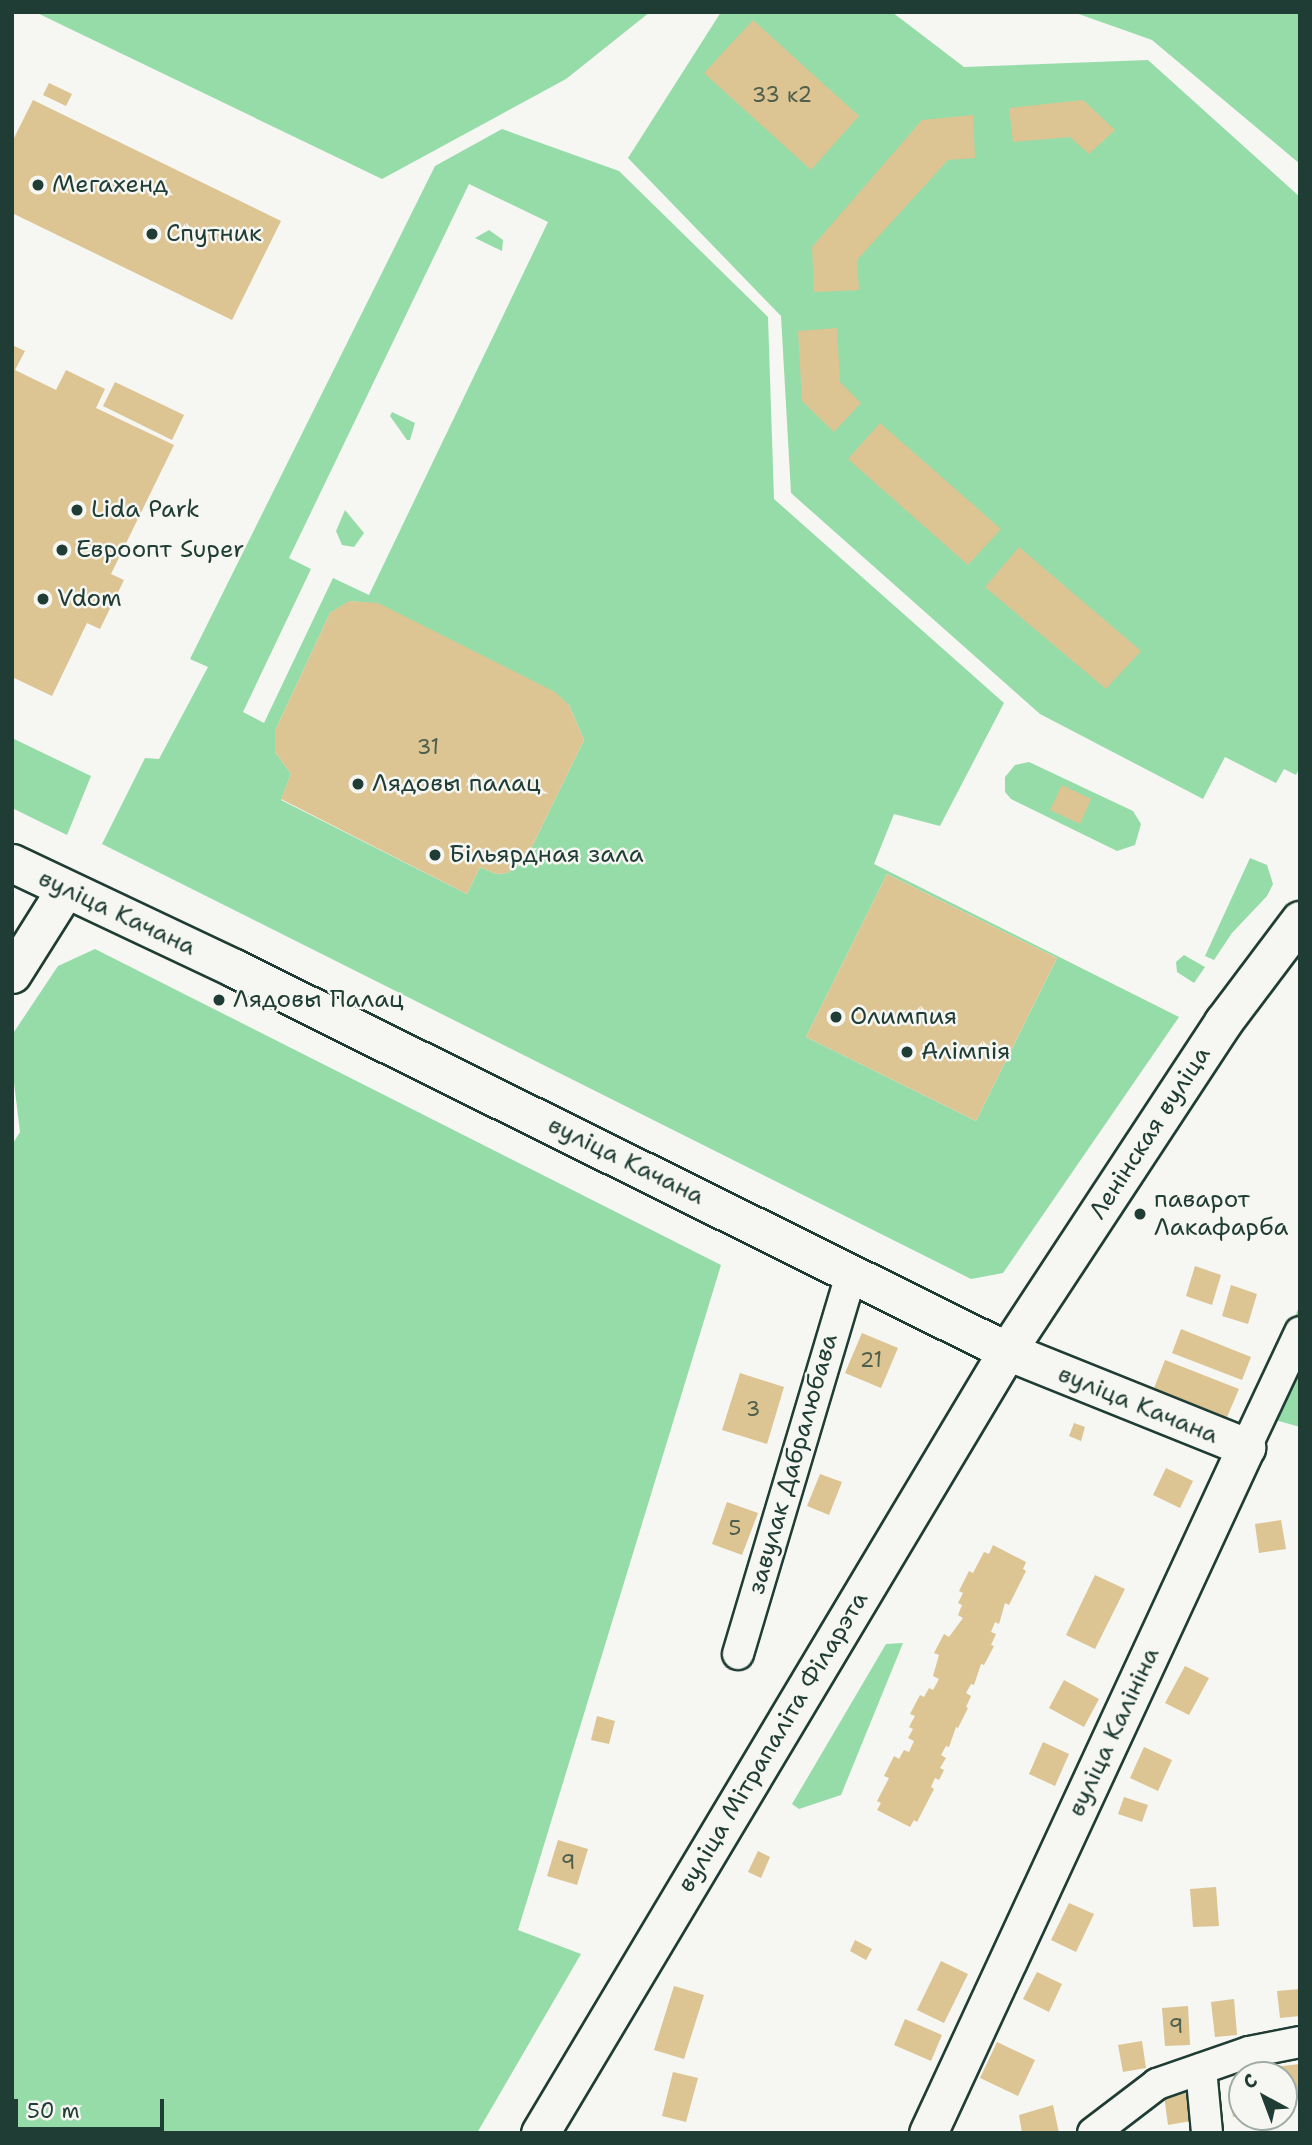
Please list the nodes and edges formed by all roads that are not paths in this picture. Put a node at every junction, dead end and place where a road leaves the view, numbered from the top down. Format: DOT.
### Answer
graph roads {
  1 [pos="12,863"];
  2 [pos="65,890"];
  3 [pos="1300,920"];
  4 [pos="12,974"];
  5 [pos="851,1274"];
  6 [pos="1300,1332"];
  7 [pos="1007,1350"];
  8 [pos="1246,1447"];
  9 [pos="738,1654"];
  10 [pos="1300,2042"];
  11 [pos="1201,2069"];
  12 [pos="540,2133"];
  13 [pos="928,2133"];
  14 [pos="1093,2133"];
  15 [pos="1207,2133"];
  1 -- 2 [label="main road, вуліца Качана"];
  2 -- 4 [label="main road"];
  2 -- 5 [label="main road, вуліца Качана"];
  3 -- 7 [label="main road, Ленінская вуліца"];
  5 -- 7 [label="main road, вуліца Качана"];
  5 -- 9 [label="street, завулак Дабралюбава"];
  6 -- 8 [label="street, вуліца Калініна"];
  7 -- 8 [label="main road, вуліца Качана"];
  7 -- 12 [label="main road, вуліца Мітрапаліта Філарэта"];
  8 -- 13 [label="main road, вуліца Калініна"];
  10 -- 11 [label="street"];
  11 -- 14 [label="street"];
  11 -- 15 [label="street"];
}
